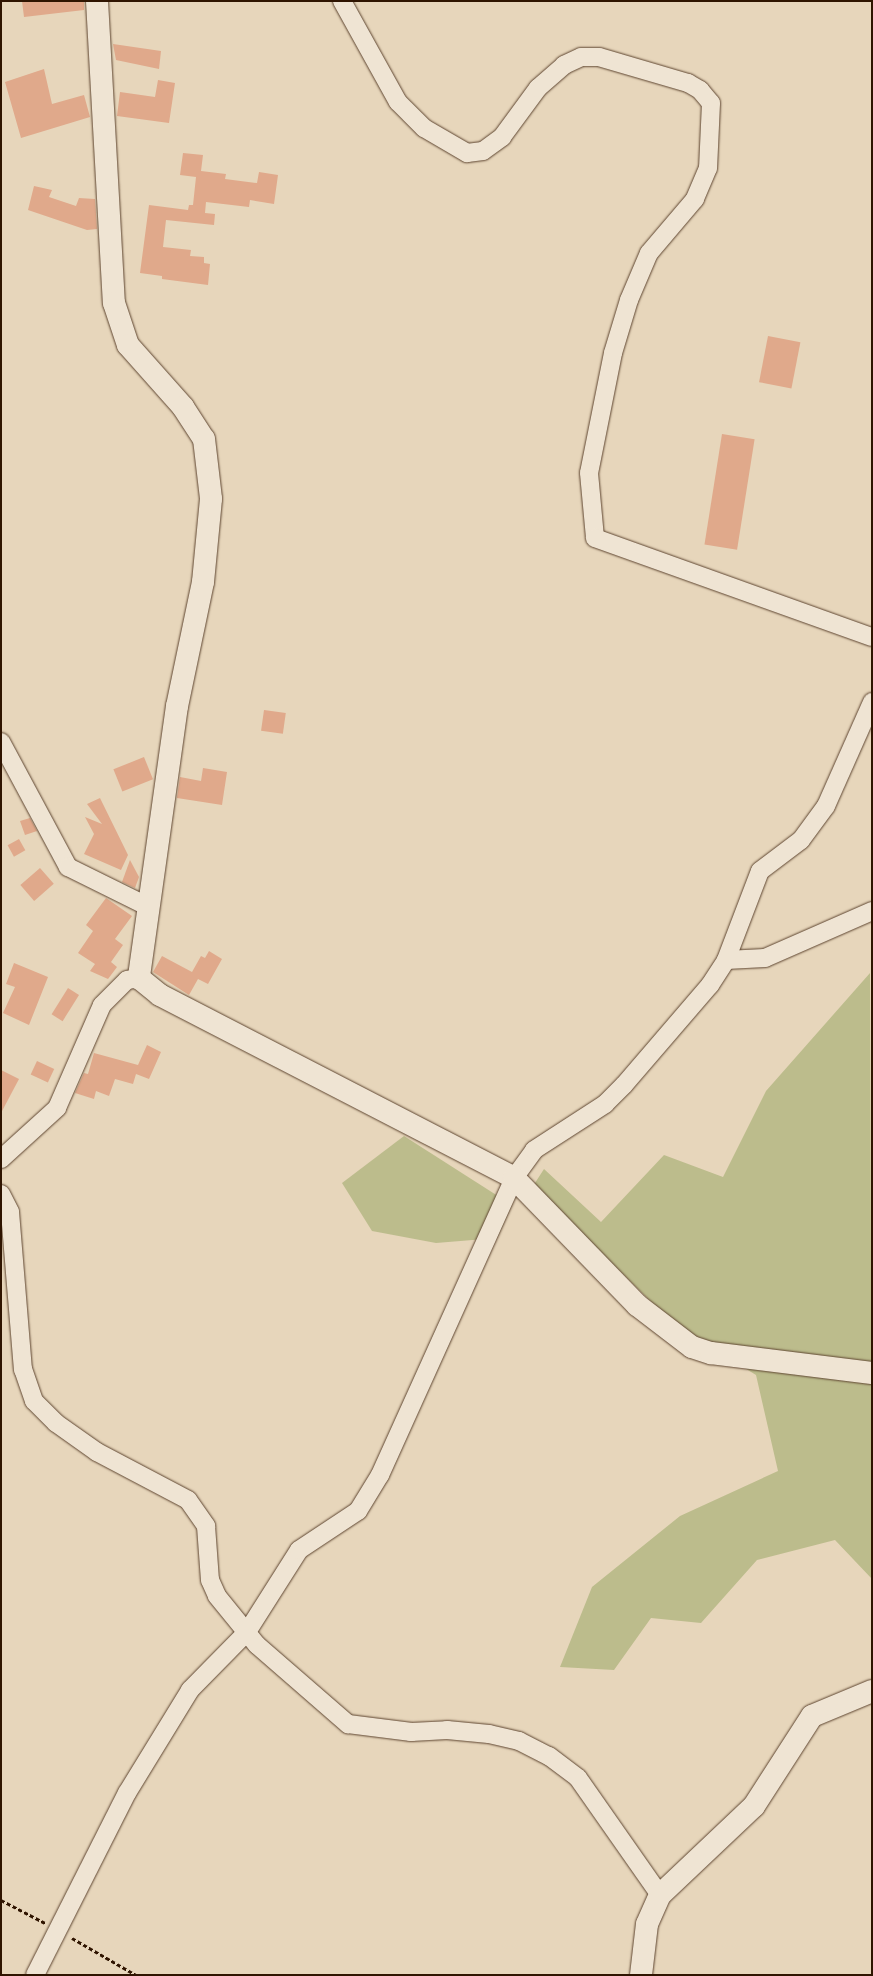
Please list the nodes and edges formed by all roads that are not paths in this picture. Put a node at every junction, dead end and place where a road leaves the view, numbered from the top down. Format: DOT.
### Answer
graph roads {
  1 [pos="97,1"];
  2 [pos="342,1"];
  3 [pos="872,637"];
  4 [pos="872,702"];
  5 [pos="1,742"];
  6 [pos="149,907"];
  7 [pos="872,912"];
  8 [pos="726,960"];
  9 [pos="139,978"];
  10 [pos="1,1159"];
  11 [pos="514,1178"];
  12 [pos="1,1194"];
  13 [pos="872,1373"];
  14 [pos="247,1632"];
  15 [pos="872,1691"];
  16 [pos="660,1895"];
  17 [pos="35,1975"];
  18 [pos="641,1975"];
  1 -- 6 [label="street"];
  2 -- 3 [label="street"];
  4 -- 8 [label="street"];
  5 -- 6 [label="street"];
  6 -- 9 [label="street"];
  7 -- 8 [label="street"];
  8 -- 11 [label="street"];
  9 -- 10 [label="street"];
  9 -- 11 [label="street"];
  11 -- 13 [label="street"];
  11 -- 14 [label="street"];
  12 -- 14 [label="street"];
  14 -- 16 [label="street"];
  14 -- 17 [label="street"];
  15 -- 16 [label="street"];
  16 -- 18 [label="street"];
}
